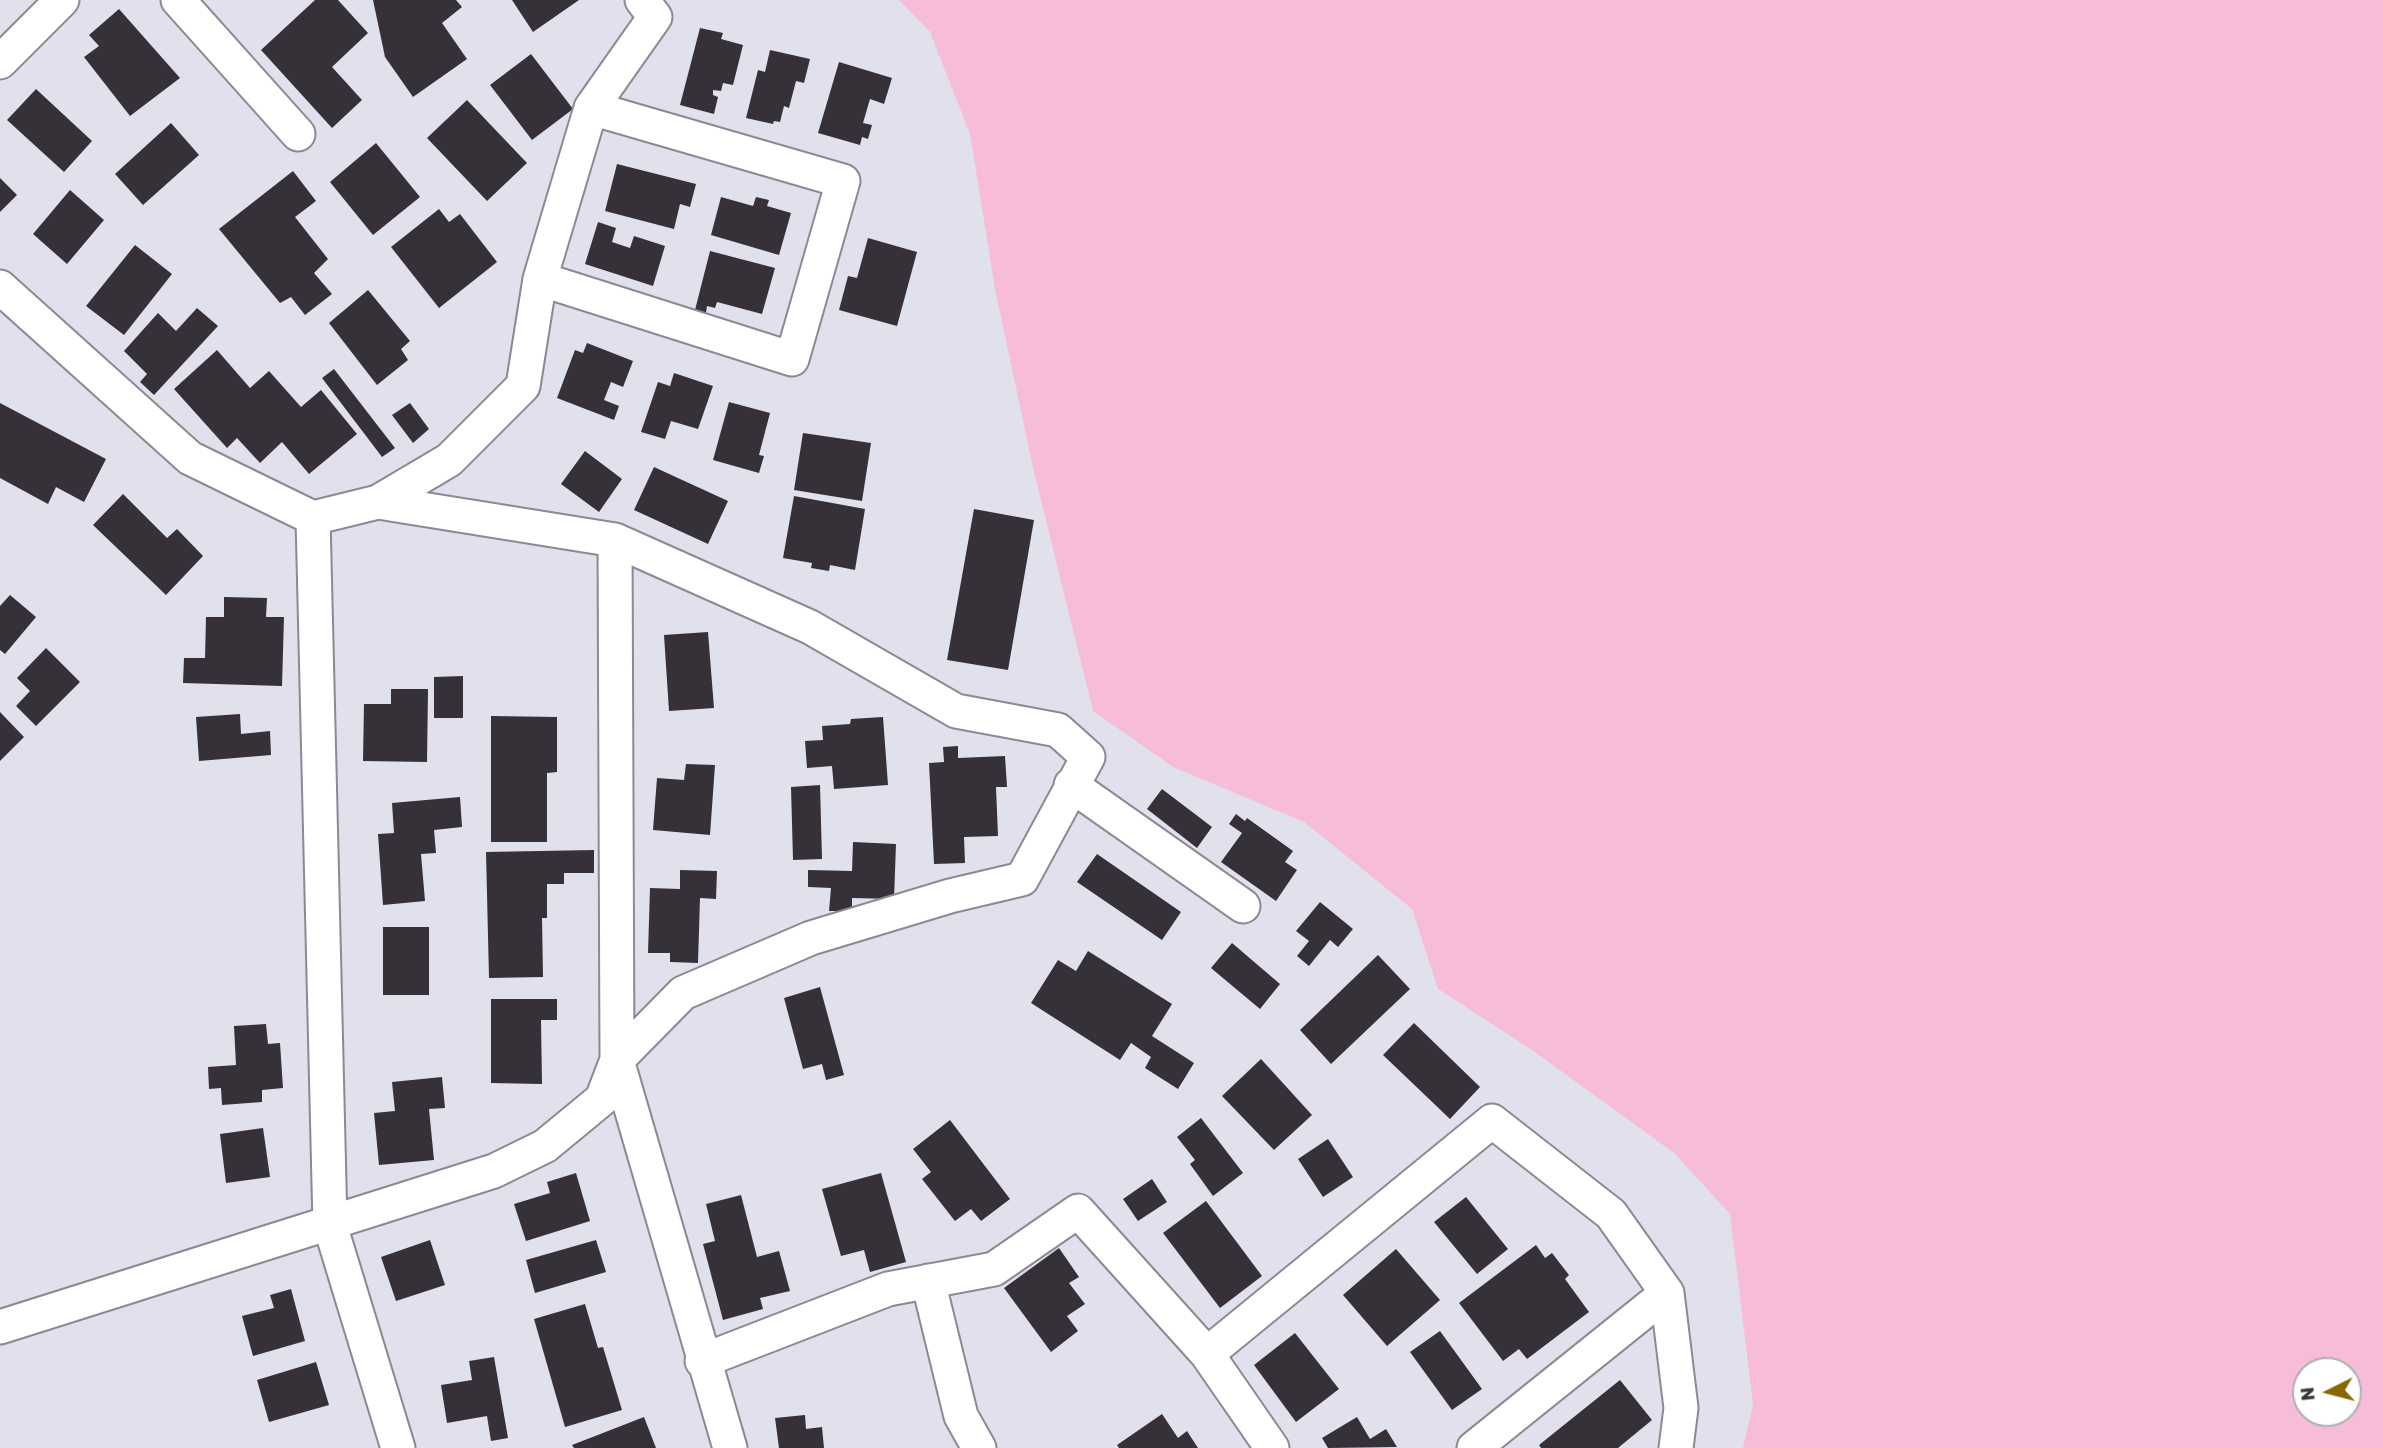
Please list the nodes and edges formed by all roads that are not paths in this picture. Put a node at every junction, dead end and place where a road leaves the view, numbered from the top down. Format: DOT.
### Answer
graph roads {
  1 [pos="62,0"];
  2 [pos="178,0"];
  3 [pos="642,0"];
  4 [pos="0,62"];
  5 [pos="591,107"];
  6 [pos="298,134"];
  7 [pos="540,279"];
  8 [pos="4,298"];
  9 [pos="378,502"];
  10 [pos="313,518"];
  11 [pos="615,540"];
  12 [pos="1071,785"];
  13 [pos="1243,906"];
  14 [pos="617,1060"];
  15 [pos="330,1225"];
  16 [pos="928,1281"];
  17 [pos="1667,1293"];
  18 [pos="0,1328"];
  19 [pos="1207,1354"];
  20 [pos="702,1361"];
  21 [pos="398,1448"];
  22 [pos="730,1448"];
  23 [pos="979,1448"];
  24 [pos="1272,1448"];
  25 [pos="1474,1448"];
  26 [pos="1676,1448"];
  1 -- 4 [label="street"];
  2 -- 6 [label="street"];
  3 -- 5 [label="street"];
  5 -- 7 [label="street"];
  5 -- 7 [label="street"];
  7 -- 9 [label="street"];
  8 -- 10 [label="street"];
  9 -- 10 [label="street"];
  9 -- 11 [label="street"];
  10 -- 15 [label="street"];
  11 -- 12 [label="street"];
  11 -- 14 [label="street"];
  12 -- 13 [label="street"];
  12 -- 14 [label="street"];
  14 -- 15 [label="street"];
  14 -- 20 [label="street"];
  15 -- 18 [label="street"];
  15 -- 21 [label="street"];
  16 -- 19 [label="street"];
  16 -- 20 [label="street"];
  16 -- 23 [label="street"];
  17 -- 19 [label="street"];
  17 -- 25 [label="street"];
  17 -- 26 [label="street"];
  19 -- 24 [label="street"];
  20 -- 22 [label="street"];
}
